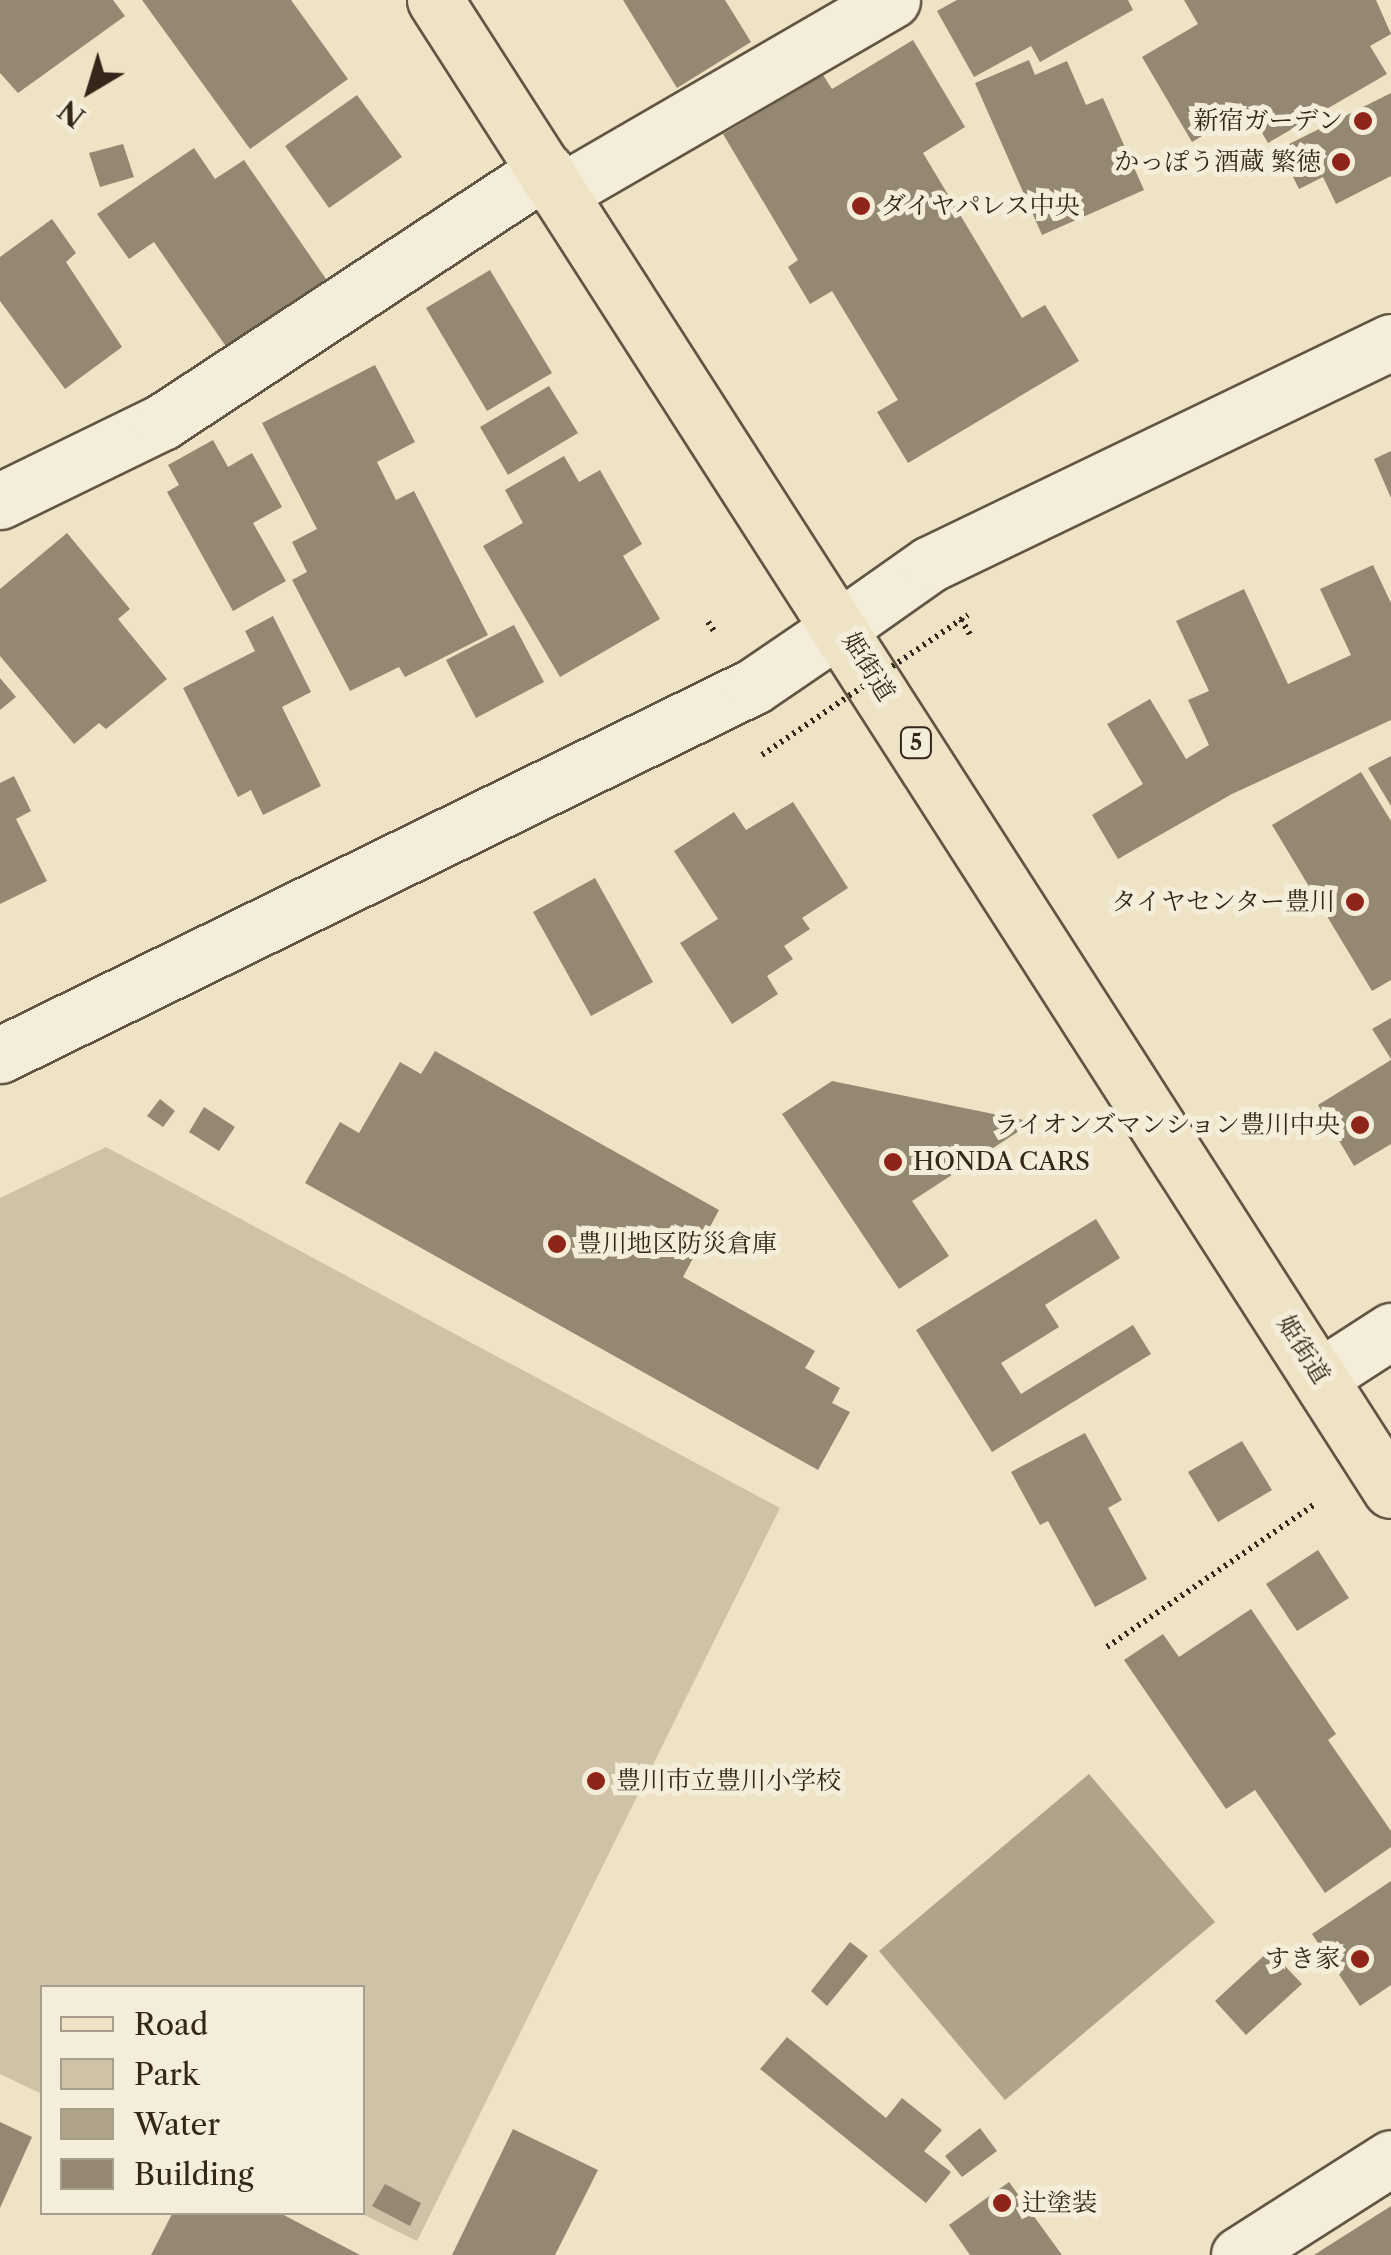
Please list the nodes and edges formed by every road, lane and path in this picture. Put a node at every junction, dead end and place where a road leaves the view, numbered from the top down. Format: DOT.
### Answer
graph roads {
  1 [pos="435,0"];
  2 [pos="892,0"];
  3 [pos="552,181"];
  4 [pos="1391,342"];
  5 [pos="0,500"];
  6 [pos="968,615"];
  7 [pos="842,626"];
  8 [pos="762,755"];
  9 [pos="0,1055"];
  10 [pos="1391,1332"];
  11 [pos="1320,1377"];
  12 [pos="1391,1490"];
  13 [pos="1315,1504"];
  14 [pos="1107,1647"];
  15 [pos="1391,2158"];
  16 [pos="1239,2255"];
  1 -- 3 [label="main road, 姫街道 / 5"];
  2 -- 3 [label="street"];
  3 -- 5 [label="street"];
  3 -- 7 [label="main road, 姫街道 / 5"];
  4 -- 7 [label="street"];
  6 -- 8 [label="path, bridge"];
  7 -- 9 [label="street"];
  7 -- 11 [label="main road, 姫街道 / 5"];
  10 -- 11 [label="street"];
  11 -- 12 [label="main road, 姫街道 / 5"];
  13 -- 14 [label="path"];
  15 -- 16 [label="street"];
}
